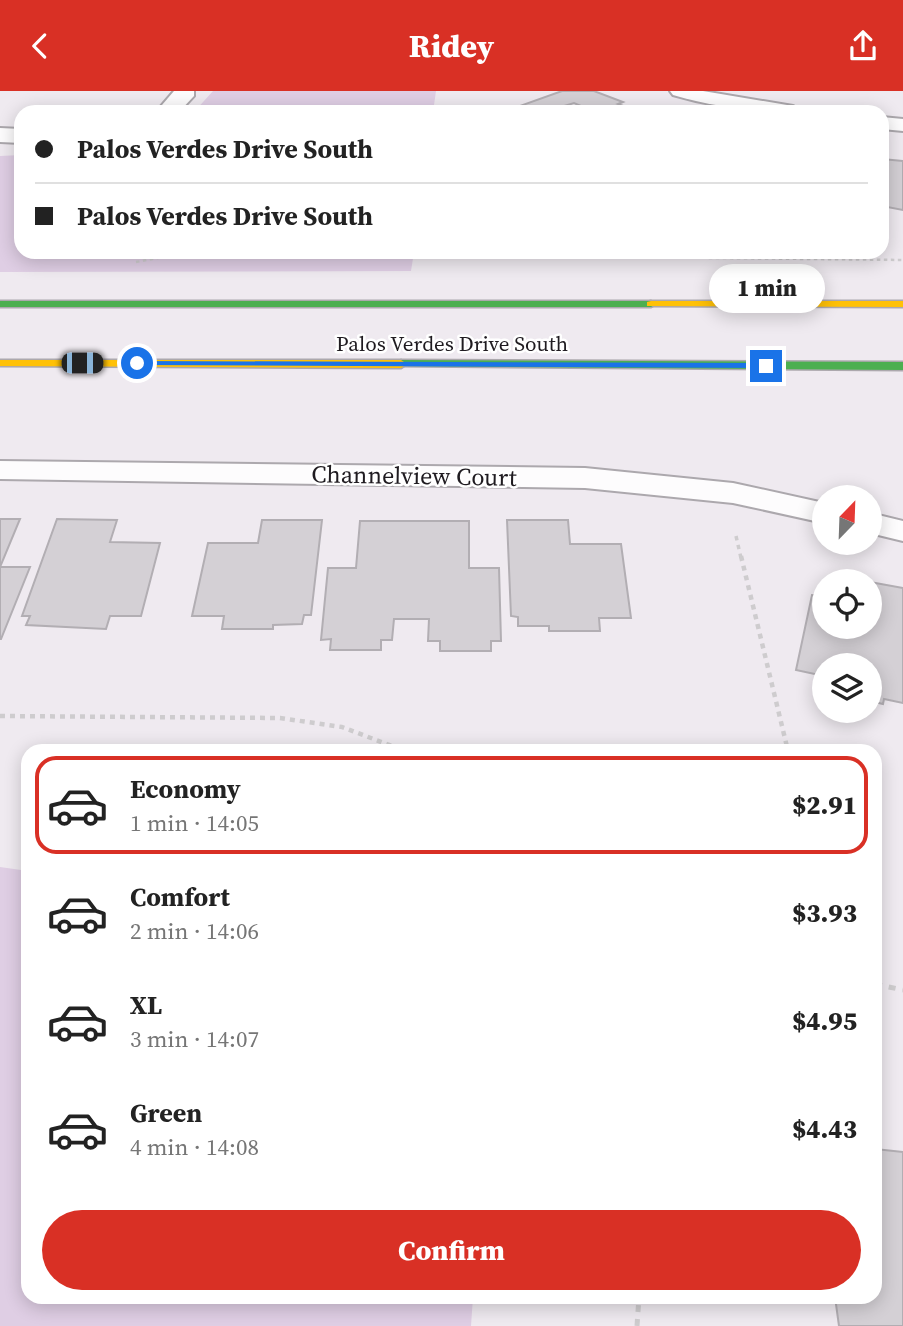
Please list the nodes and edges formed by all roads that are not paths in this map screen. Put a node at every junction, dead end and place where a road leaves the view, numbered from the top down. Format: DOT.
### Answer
graph roads {
  1 [pos="184,91"];
  2 [pos="680,91"];
  3 [pos="174,105"];
  4 [pos="746,105"];
  5 [pos="0,304"];
  6 [pos="903,304"];
  7 [pos="0,363"];
  8 [pos="903,366"];
  9 [pos="0,470"];
  10 [pos="812,510"];
  11 [pos="882,526"];
  12 [pos="903,531"];
  1 -- 3 [label="street"];
  2 -- 4 [label="street"];
  5 -- 6 [label="main road, Palos Verdes Drive South"];
  7 -- 8 [label="main road, Palos Verdes Drive South"];
  9 -- 10 [label="street, Channelview Court"];
  11 -- 12 [label="street"];
}
